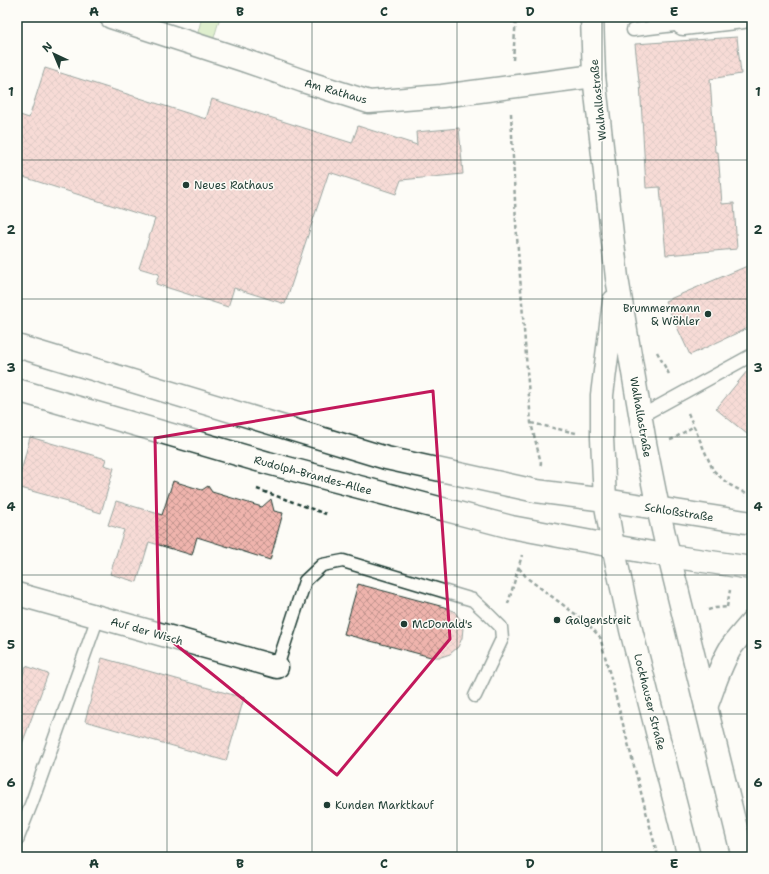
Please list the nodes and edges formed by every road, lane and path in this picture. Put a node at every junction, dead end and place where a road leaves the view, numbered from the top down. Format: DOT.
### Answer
graph roads {
  1 [pos="111,17"];
  2 [pos="516,17"];
  3 [pos="592,17"];
  4 [pos="743,17"];
  5 [pos="683,24"];
  6 [pos="633,30"];
  7 [pos="594,76"];
  8 [pos="511,86"];
  9 [pos="617,278"];
  10 [pos="17,346"];
  11 [pos="654,346"];
  12 [pos="752,355"];
  13 [pos="17,390"];
  14 [pos="680,394"];
  15 [pos="641,416"];
  16 [pos="536,491"];
  17 [pos="605,500"];
  18 [pos="658,508"];
  19 [pos="746,523"];
  20 [pos="528,531"];
  21 [pos="613,546"];
  22 [pos="669,556"];
  23 [pos="743,567"];
  24 [pos="519,568"];
  25 [pos="17,594"];
  26 [pos="727,607"];
  27 [pos="98,617"];
  28 [pos="752,622"];
  29 [pos="501,627"];
  30 [pos="277,667"];
  31 [pos="475,696"];
  32 [pos="706,708"];
  33 [pos="17,840"];
  34 [pos="658,857"];
  35 [pos="689,857"];
  36 [pos="743,857"];
  1 -- 8 [label="main road, Am Rathaus"];
  2 -- 8 [label="path"];
  3 -- 7 [label="main road, Walhallastraße"];
  4 -- 5 [label="main road"];
  5 -- 6 [label="lane"];
  7 -- 8 [label="main road, Am Rathaus"];
  7 -- 9 [label="main road, Walhallastraße"];
  8 -- 16 [label="path"];
  9 -- 15 [label="main road, Walhallastraße"];
  9 -- 17 [label="main road, Walhallastraße"];
  10 -- 16 [label="main road"];
  11 -- 14 [label="path"];
  12 -- 14 [label="lane"];
  13 -- 20 [label="main road, Rudolph-Brandes-Allee"];
  14 -- 15 [label="lane"];
  14 -- 19 [label="path"];
  15 -- 18 [label="main road, Walhallastraße"];
  16 -- 17 [label="main road"];
  17 -- 18 [label="main road, Schloßstraße"];
  17 -- 21 [label="main road, Walhallastraße"];
  18 -- 19 [label="main road, Schloßstraße"];
  18 -- 22 [label="main road, Walhallastraße"];
  20 -- 21 [label="main road, Rudolph-Brandes-Allee"];
  20 -- 24 [label="path"];
  21 -- 22 [label="main road"];
  21 -- 35 [label="main road, Lockhauser Straße"];
  22 -- 23 [label="main road"];
  22 -- 32 [label="main road"];
  23 -- 26 [label="path"];
  24 -- 29 [label="path"];
  24 -- 34 [label="path"];
  25 -- 27 [label="main road, Auf der Wisch"];
  27 -- 30 [label="main road, Auf der Wisch"];
  27 -- 33 [label="lane"];
  28 -- 32 [label="main road"];
  29 -- 30 [label="lane"];
  29 -- 31 [label="lane"];
  32 -- 36 [label="main road"];
}
